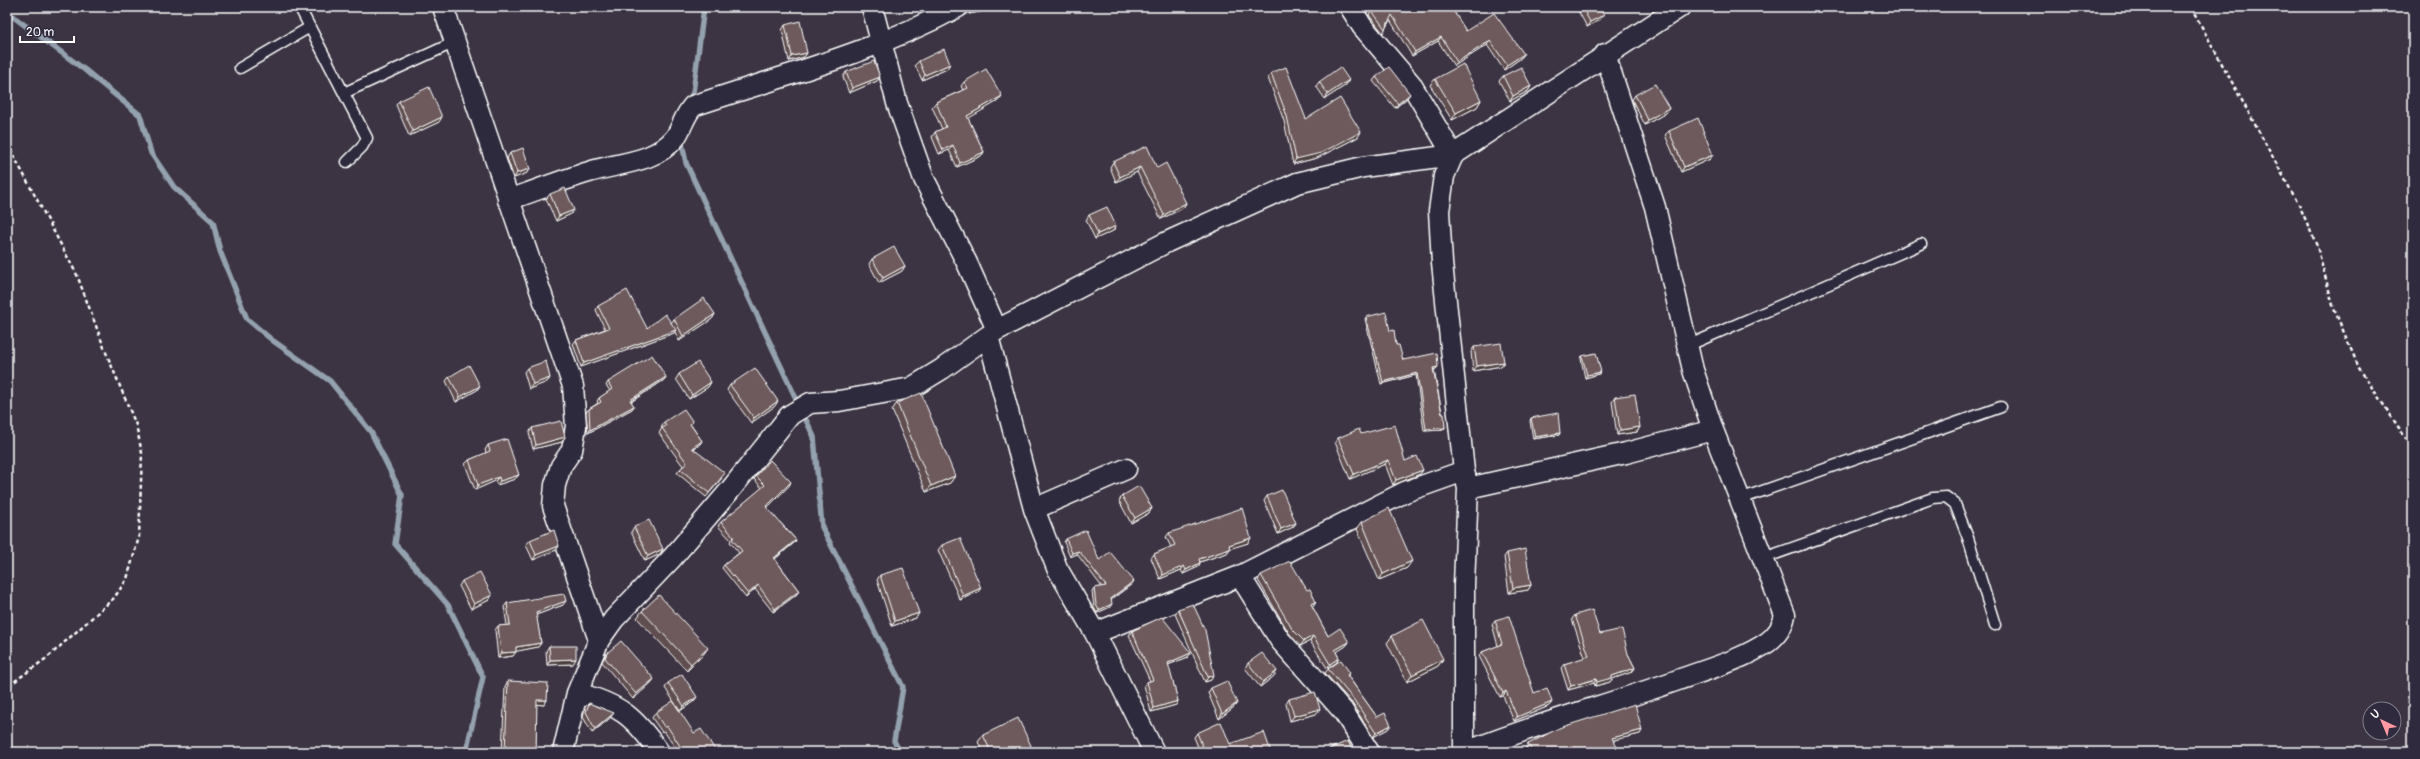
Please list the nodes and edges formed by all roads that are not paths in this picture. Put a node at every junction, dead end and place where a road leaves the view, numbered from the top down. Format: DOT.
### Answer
graph roads {
  1 [pos="443,7"];
  2 [pos="872,7"];
  3 [pos="958,7"];
  4 [pos="1350,7"];
  5 [pos="1680,7"];
  6 [pos="301,10"];
  7 [pos="310,27"];
  8 [pos="455,42"];
  9 [pos="882,42"];
  10 [pos="1605,54"];
  11 [pos="240,68"];
  12 [pos="344,93"];
  13 [pos="1453,155"];
  14 [pos="347,162"];
  15 [pos="508,200"];
  16 [pos="1921,244"];
  17 [pos="993,333"];
  18 [pos="1687,346"];
  19 [pos="2001,407"];
  20 [pos="1713,430"];
  21 [pos="1126,469"];
  22 [pos="1466,479"];
  23 [pos="1740,499"];
  24 [pos="1034,508"];
  25 [pos="1764,558"];
  26 [pos="1240,576"];
  27 [pos="1995,625"];
  28 [pos="1095,633"];
  29 [pos="599,640"];
  30 [pos="577,693"];
  31 [pos="564,752"];
  32 [pos="659,752"];
  33 [pos="1154,752"];
  34 [pos="1369,752"];
  35 [pos="1465,752"];
  1 -- 8 [label="street"];
  2 -- 9 [label="street"];
  3 -- 9 [label="street"];
  4 -- 13 [label="street"];
  5 -- 10 [label="street"];
  6 -- 7 [label="lane"];
  7 -- 11 [label="lane"];
  7 -- 12 [label="lane"];
  8 -- 12 [label="lane"];
  8 -- 15 [label="street"];
  9 -- 15 [label="street"];
  9 -- 17 [label="street"];
  10 -- 13 [label="street"];
  10 -- 18 [label="street"];
  12 -- 14 [label="lane"];
  13 -- 17 [label="street"];
  13 -- 22 [label="street"];
  15 -- 29 [label="street"];
  16 -- 18 [label="lane"];
  17 -- 24 [label="street"];
  17 -- 29 [label="street"];
  18 -- 20 [label="street"];
  19 -- 23 [label="lane"];
  20 -- 22 [label="street"];
  20 -- 23 [label="street"];
  21 -- 24 [label="street"];
  22 -- 26 [label="street"];
  22 -- 35 [label="street"];
  23 -- 25 [label="street"];
  24 -- 28 [label="street"];
  25 -- 27 [label="lane"];
  25 -- 35 [label="street"];
  26 -- 28 [label="street"];
  26 -- 34 [label="street"];
  28 -- 33 [label="street"];
  29 -- 30 [label="street"];
  30 -- 31 [label="street"];
  30 -- 32 [label="street"];
}
